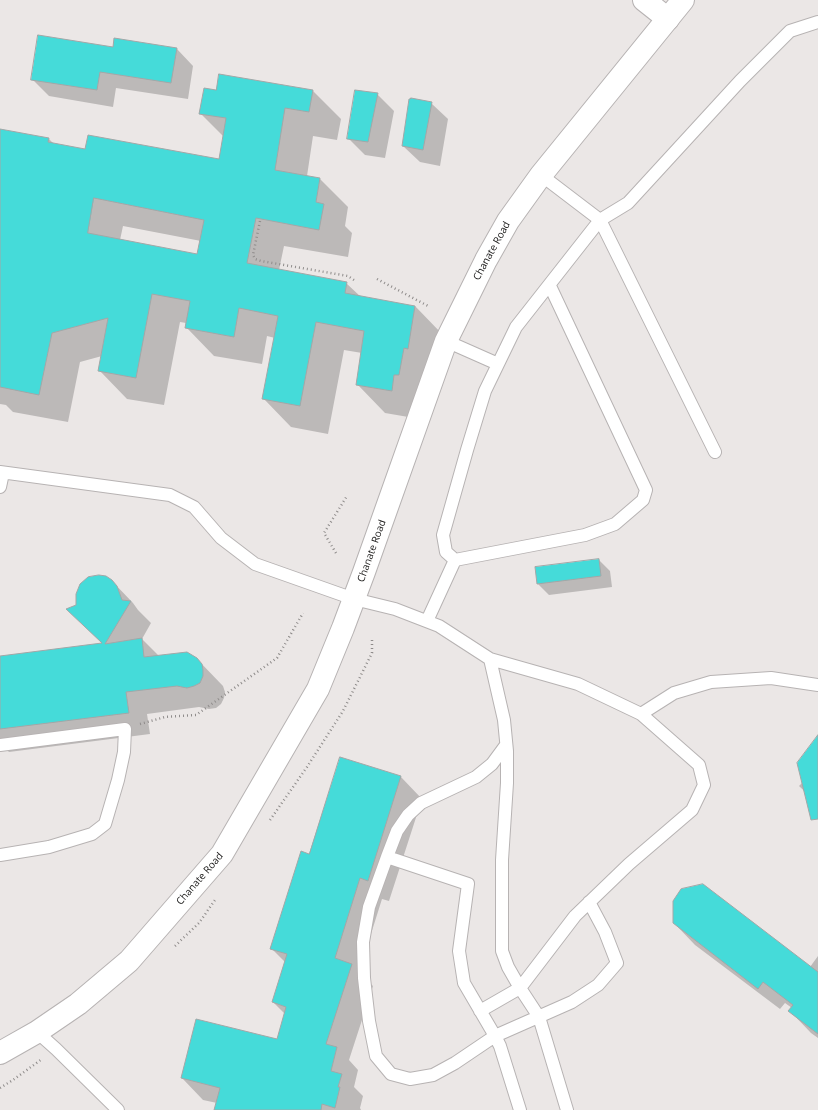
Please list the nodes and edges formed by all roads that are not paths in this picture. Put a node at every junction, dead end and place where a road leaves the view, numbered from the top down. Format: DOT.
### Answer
graph roads {
  1 [pos="644,0"];
  2 [pos="683,0"];
  3 [pos="668,19"];
  4 [pos="818,22"];
  5 [pos="541,175"];
  6 [pos="600,220"];
  7 [pos="550,286"];
  8 [pos="446,341"];
  9 [pos="498,364"];
  10 [pos="715,452"];
  11 [pos="1,472"];
  12 [pos="0,487"];
  13 [pos="455,560"];
  14 [pos="354,599"];
  15 [pos="427,621"];
  16 [pos="490,659"];
  17 [pos="818,684"];
  18 [pos="641,714"];
  19 [pos="0,745"];
  20 [pos="506,745"];
  21 [pos="0,855"];
  22 [pos="387,857"];
  23 [pos="589,902"];
  24 [pos="520,988"];
  25 [pos="480,1011"];
  26 [pos="539,1017"];
  27 [pos="36,1032"];
  28 [pos="495,1036"];
  29 [pos="0,1053"];
  30 [pos="118,1110"];
  31 [pos="520,1110"];
  32 [pos="567,1110"];
  1 -- 3 [label="street"];
  2 -- 3 [label="street, Chanate Road"];
  3 -- 5 [label="street, Chanate Road"];
  4 -- 6 [label="lane"];
  5 -- 6 [label="lane"];
  5 -- 8 [label="street, Chanate Road"];
  6 -- 7 [label="lane"];
  6 -- 10 [label="lane"];
  7 -- 9 [label="lane"];
  7 -- 13 [label="lane"];
  8 -- 9 [label="lane"];
  8 -- 14 [label="street, Chanate Road"];
  9 -- 13 [label="lane"];
  11 -- 12 [label="lane"];
  11 -- 14 [label="lane"];
  13 -- 15 [label="lane"];
  14 -- 15 [label="lane"];
  14 -- 27 [label="street, Chanate Road"];
  15 -- 16 [label="lane"];
  16 -- 18 [label="lane"];
  16 -- 20 [label="lane"];
  17 -- 18 [label="lane"];
  18 -- 23 [label="lane"];
  19 -- 21 [label="lane"];
  20 -- 22 [label="lane"];
  20 -- 24 [label="lane"];
  22 -- 25 [label="lane"];
  22 -- 28 [label="lane"];
  23 -- 24 [label="lane"];
  23 -- 26 [label="lane"];
  24 -- 25 [label="lane"];
  24 -- 26 [label="lane"];
  25 -- 28 [label="lane"];
  26 -- 28 [label="lane"];
  26 -- 32 [label="lane"];
  27 -- 29 [label="street, Chanate Road"];
  27 -- 30 [label="lane"];
  28 -- 31 [label="lane"];
}
